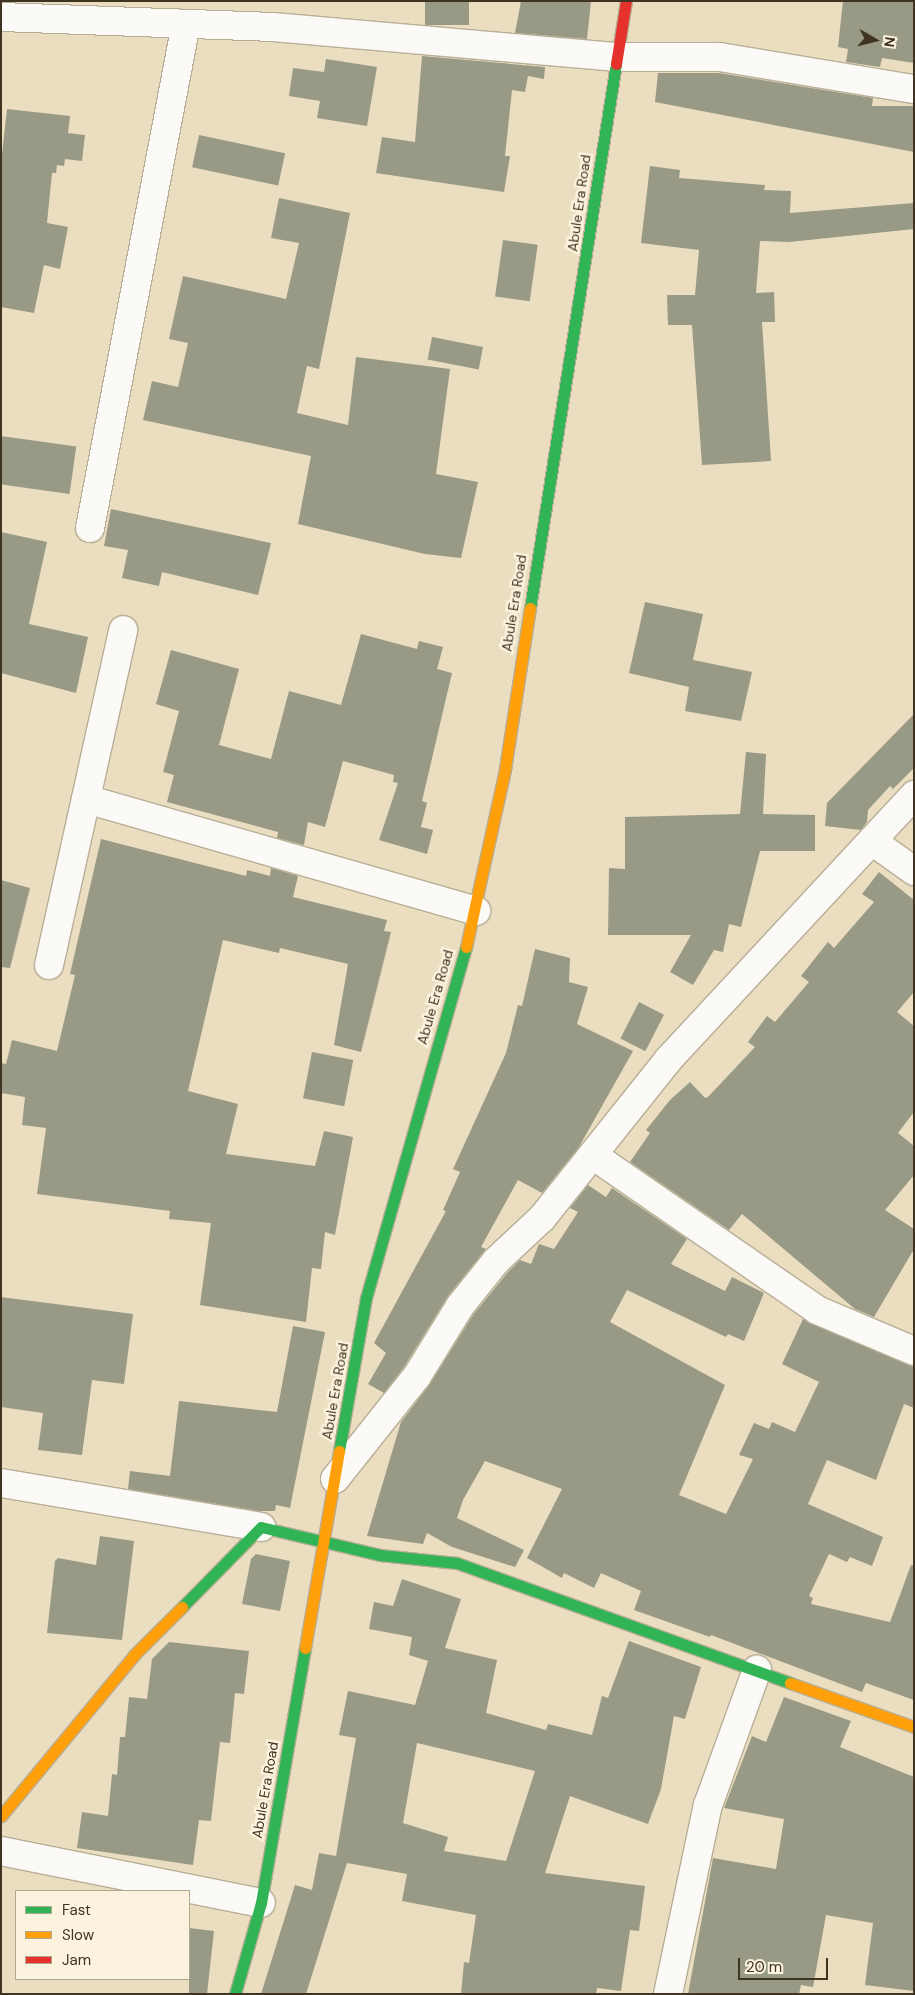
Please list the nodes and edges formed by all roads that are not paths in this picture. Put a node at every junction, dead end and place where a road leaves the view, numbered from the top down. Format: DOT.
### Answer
graph roads {
  1 [pos="626,1"];
  2 [pos="1,17"];
  3 [pos="186,24"];
  4 [pos="615,57"];
  5 [pos="914,89"];
  6 [pos="90,528"];
  7 [pos="123,630"];
  8 [pos="914,795"];
  9 [pos="86,800"];
  10 [pos="872,841"];
  11 [pos="914,871"];
  12 [pos="476,911"];
  13 [pos="49,964"];
  14 [pos="594,1156"];
  15 [pos="914,1351"];
  16 [pos="335,1479"];
  17 [pos="1,1484"];
  18 [pos="261,1527"];
  19 [pos="325,1540"];
  20 [pos="757,1670"];
  21 [pos="914,1727"];
  22 [pos="1,1816"];
  23 [pos="1,1851"];
  24 [pos="261,1903"];
  25 [pos="235,1994"];
  26 [pos="668,1994"];
  1 -- 4 [label="street, Abule Era Road"];
  2 -- 3 [label="street"];
  3 -- 4 [label="street"];
  3 -- 6 [label="street"];
  4 -- 5 [label="street"];
  4 -- 12 [label="street, Abule Era Road"];
  7 -- 9 [label="street"];
  8 -- 10 [label="street"];
  9 -- 12 [label="street"];
  9 -- 13 [label="street"];
  10 -- 11 [label="street"];
  10 -- 14 [label="street"];
  12 -- 16 [label="street, Abule Era Road"];
  14 -- 15 [label="street"];
  14 -- 16 [label="street"];
  16 -- 19 [label="street, Abule Era Road"];
  17 -- 18 [label="street"];
  18 -- 19 [label="street"];
  18 -- 22 [label="street"];
  19 -- 20 [label="street"];
  19 -- 24 [label="street, Abule Era Road"];
  20 -- 21 [label="street"];
  20 -- 26 [label="street"];
  23 -- 24 [label="street"];
  24 -- 25 [label="street, Abule Era Road"];
}
